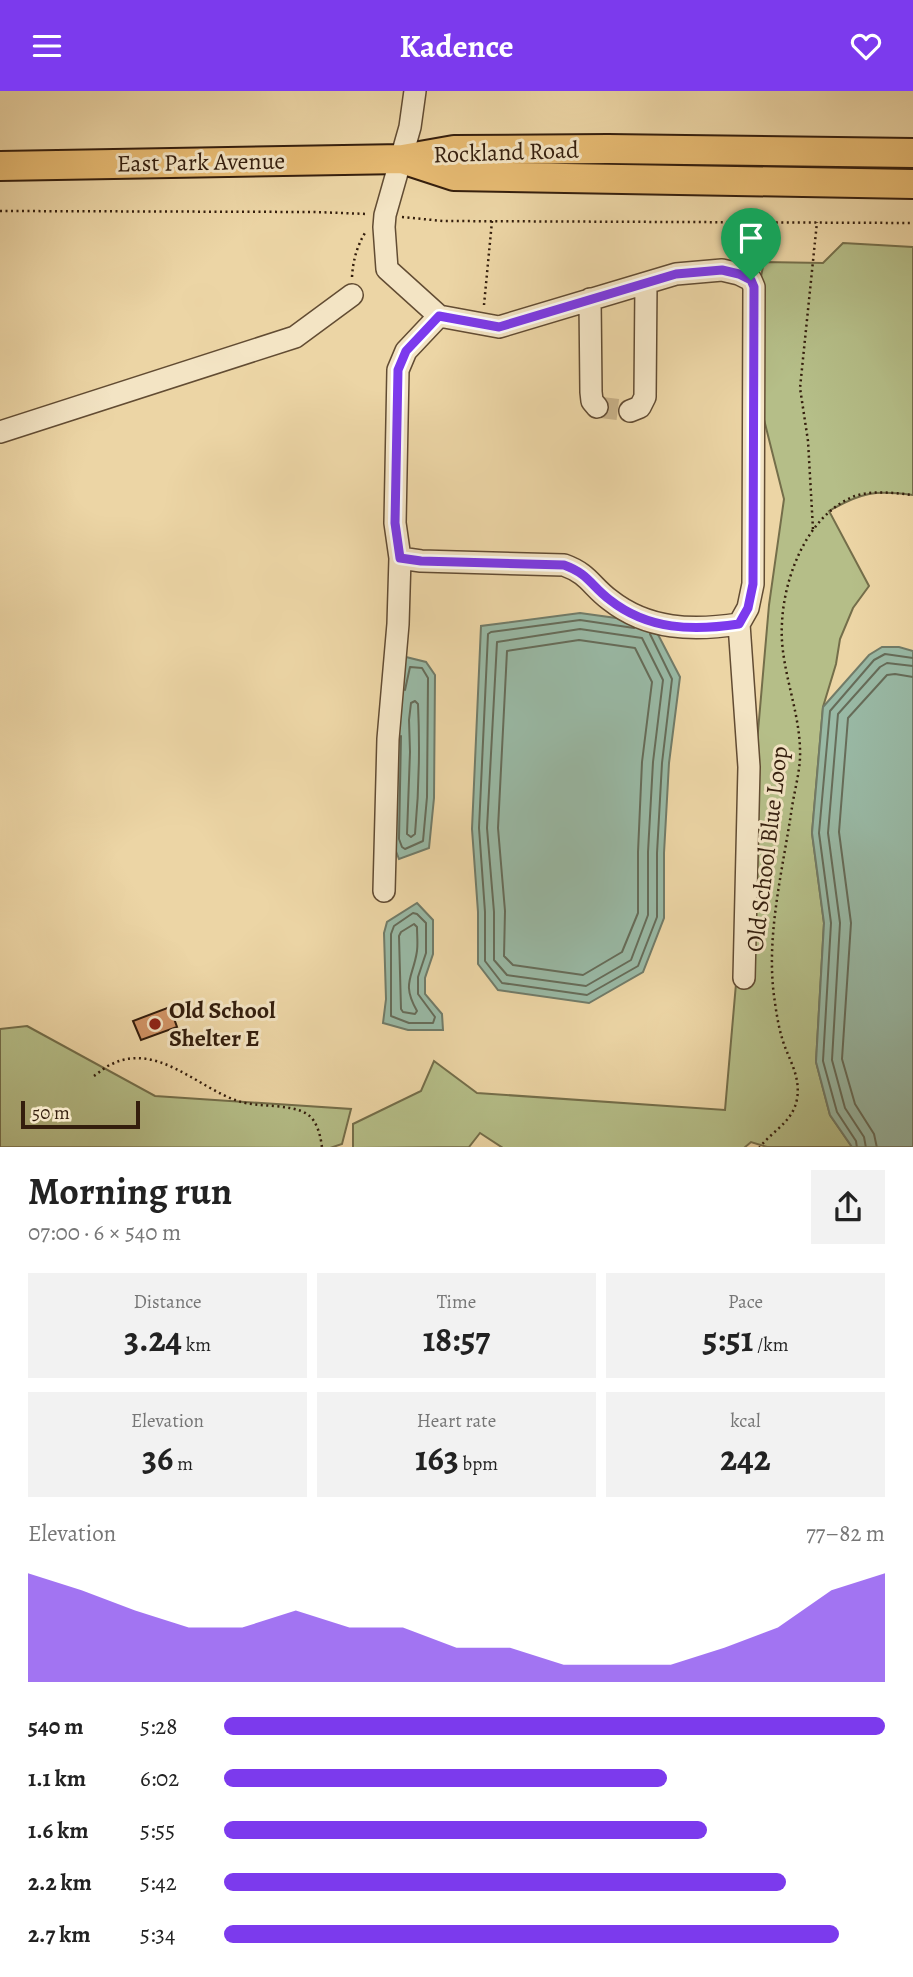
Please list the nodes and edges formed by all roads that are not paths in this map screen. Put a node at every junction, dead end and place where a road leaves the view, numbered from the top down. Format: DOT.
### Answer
graph roads {
  1 [pos="415,91"];
  2 [pos="913,153"];
  3 [pos="403,159"];
  4 [pos="0,166"];
  5 [pos="913,184"];
  6 [pos="646,283"];
  7 [pos="352,295"];
  8 [pos="590,299"];
  9 [pos="439,316"];
  10 [pos="597,407"];
  11 [pos="631,411"];
  12 [pos="0,432"];
  13 [pos="400,558"];
  14 [pos="739,624"];
  15 [pos="384,891"];
  16 [pos="744,978"];
  1 -- 3 [label="street"];
  2 -- 3 [label="main road, Rockland Road"];
  3 -- 4 [label="main road, East Park Avenue"];
  3 -- 5 [label="main road, Rockland Road"];
  3 -- 9 [label="street"];
  6 -- 8 [label="street"];
  6 -- 11 [label="street"];
  6 -- 14 [label="street"];
  7 -- 12 [label="street"];
  8 -- 9 [label="street"];
  8 -- 10 [label="street"];
  9 -- 13 [label="street"];
  13 -- 14 [label="street"];
  13 -- 15 [label="street"];
  14 -- 16 [label="street"];
}
